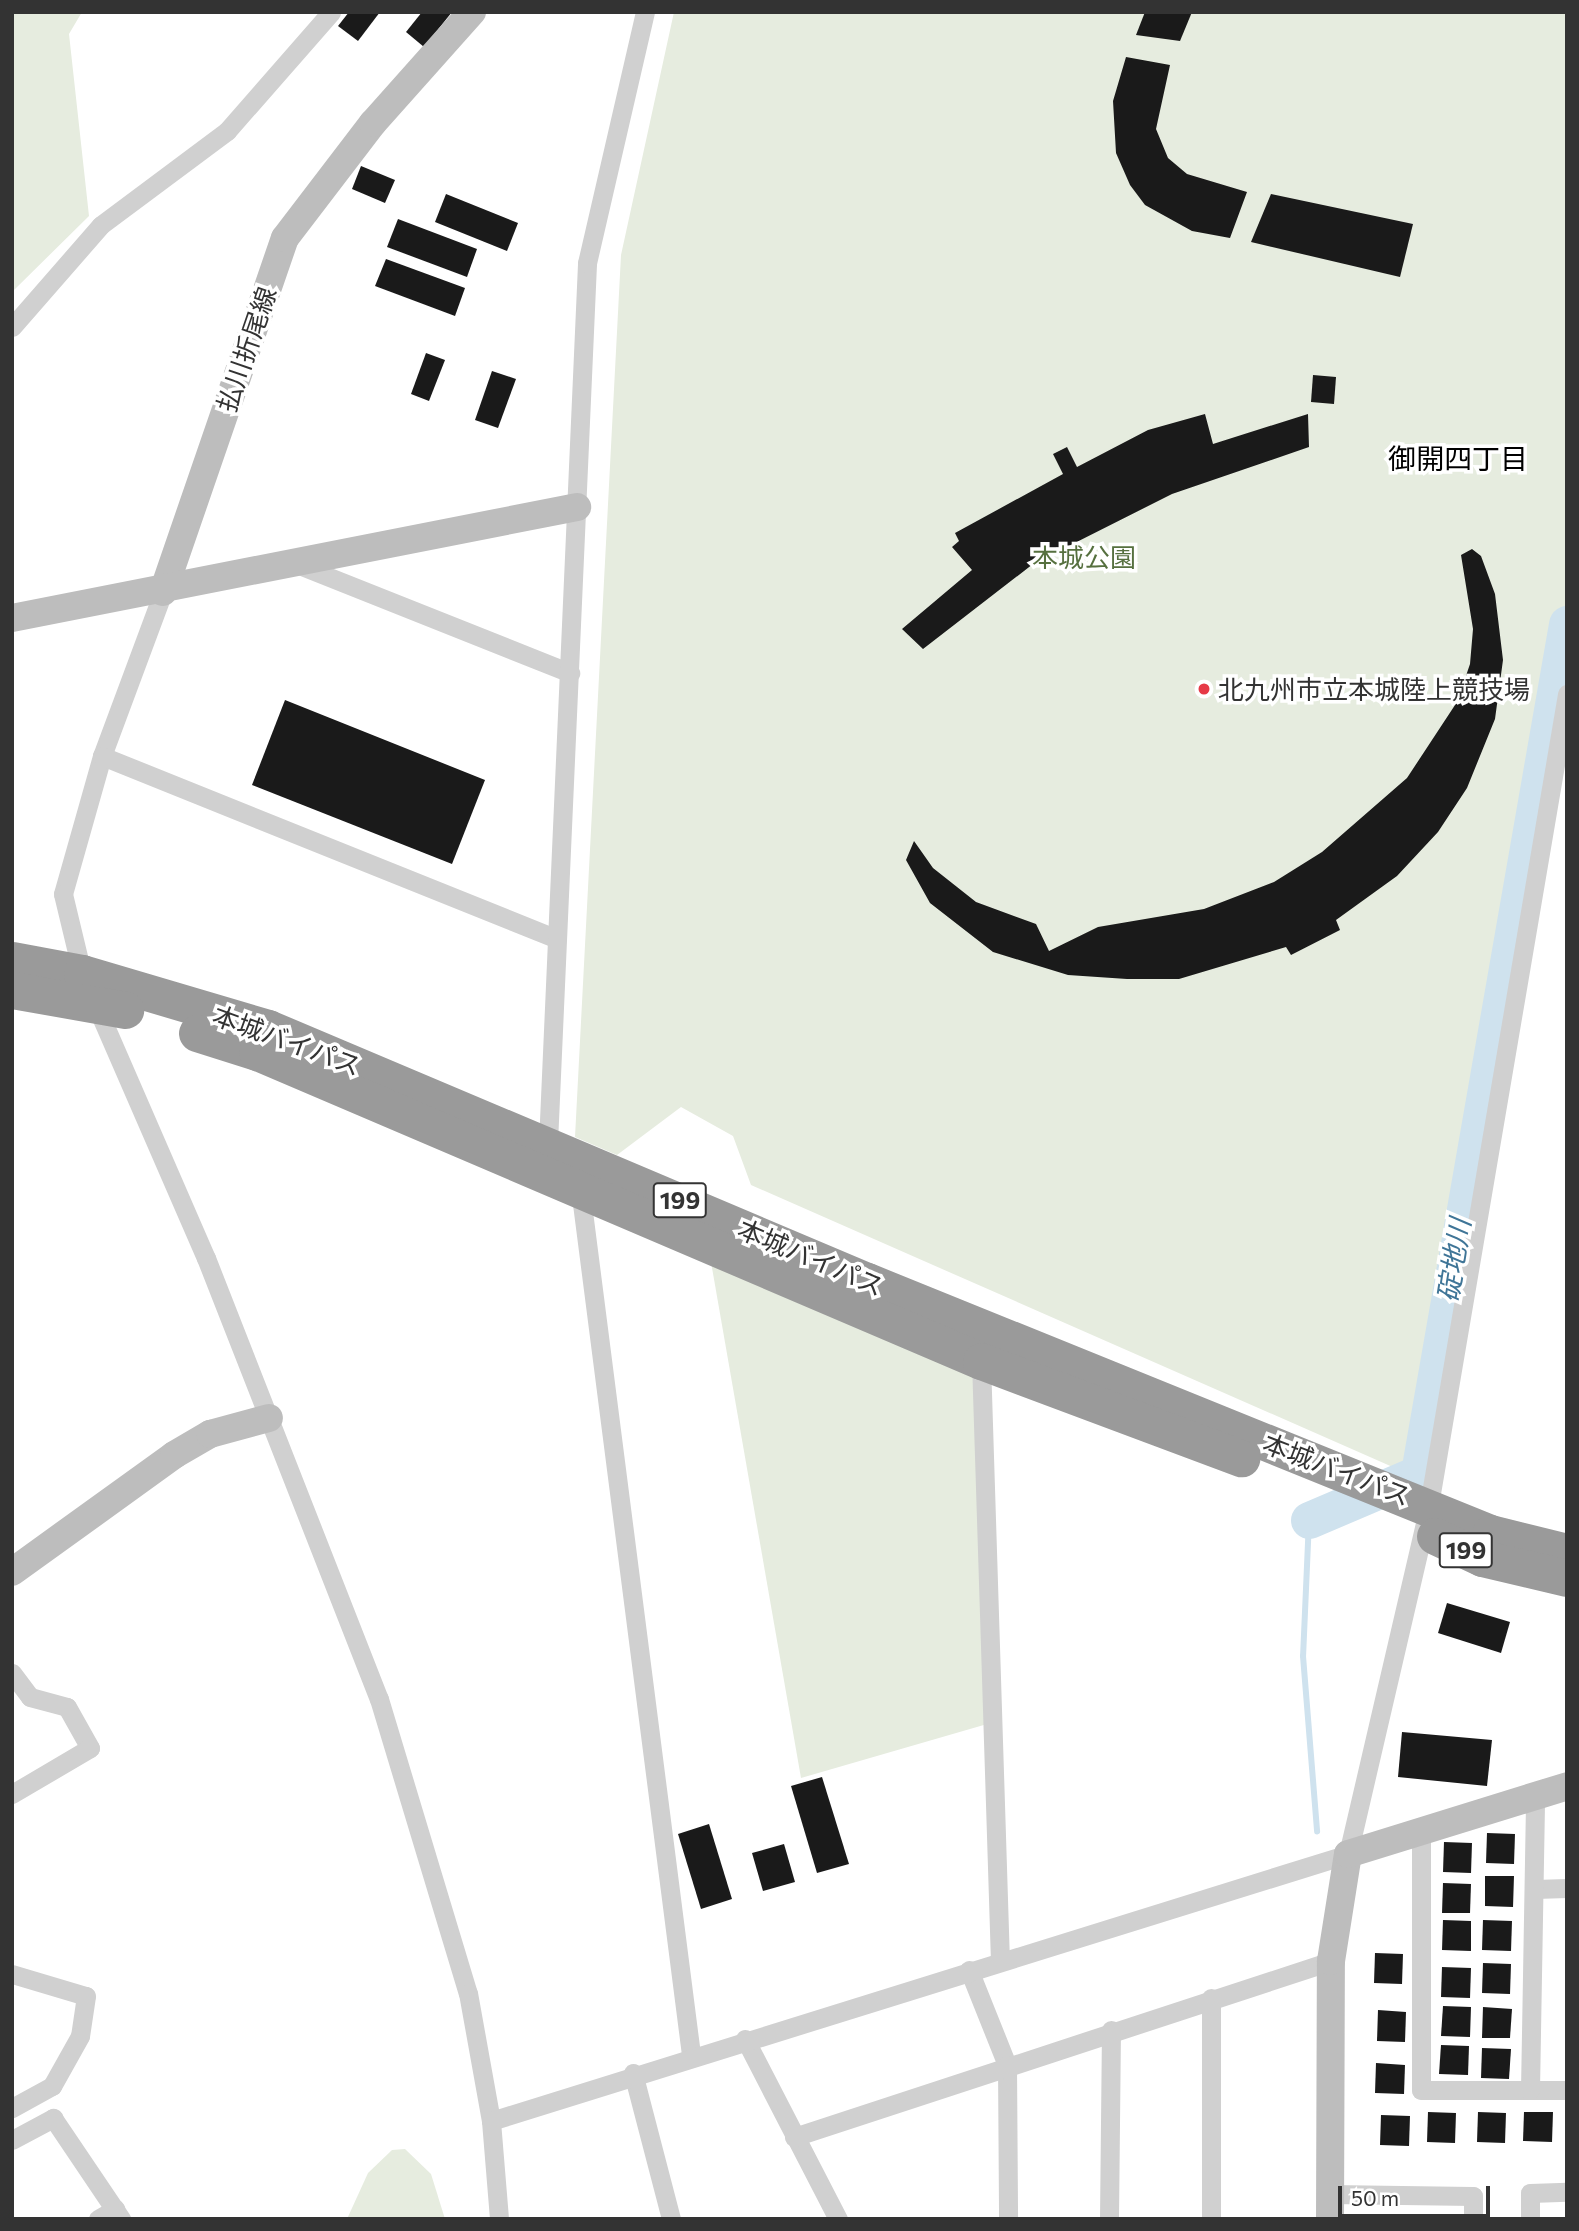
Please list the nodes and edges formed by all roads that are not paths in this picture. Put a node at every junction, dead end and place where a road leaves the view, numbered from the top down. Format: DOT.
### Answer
graph roads {
  1 [pos="331,12"];
  2 [pos="472,12"];
  3 [pos="645,12"];
  4 [pos="12,327"];
  5 [pos="577,507"];
  6 [pos="299,565"];
  7 [pos="163,592"];
  8 [pos="12,618"];
  9 [pos="569,673"];
  10 [pos="1567,694"];
  11 [pos="102,756"];
  12 [pos="558,939"];
  13 [pos="12,960"];
  14 [pos="89,987"];
  15 [pos="12,990"];
  16 [pos="548,1143"];
  17 [pos="580,1188"];
  18 [pos="981,1361"];
  19 [pos="269,1418"];
  20 [pos="1335,1481"];
  21 [pos="1425,1517"];
  22 [pos="1567,1552"];
  23 [pos="12,1572"];
  24 [pos="1567,1578"];
  25 [pos="12,1673"];
  26 [pos="1567,1786"];
  27 [pos="12,1794"];
  28 [pos="1535,1796"];
  29 [pos="1421,1830"];
  30 [pos="1348,1854"];
  31 [pos="1567,1888"];
  32 [pos="1535,1889"];
  33 [pos="999,1961"];
  34 [pos="1331,1961"];
  35 [pos="969,1970"];
  36 [pos="12,1974"];
  37 [pos="1211,1998"];
  38 [pos="1111,2030"];
  39 [pos="745,2039"];
  40 [pos="691,2054"];
  41 [pos="1007,2065"];
  42 [pos="633,2073"];
  43 [pos="1530,2090"];
  44 [pos="1567,2090"];
  45 [pos="12,2108"];
  46 [pos="491,2121"];
  47 [pos="794,2137"];
  48 [pos="12,2140"];
  49 [pos="1567,2192"];
  50 [pos="1330,2207"];
  51 [pos="111,2216"];
  52 [pos="499,2219"];
  53 [pos="671,2219"];
  54 [pos="838,2219"];
  55 [pos="1008,2219"];
  56 [pos="1109,2219"];
  57 [pos="1211,2219"];
  58 [pos="1473,2219"];
  59 [pos="1530,2219"];
  1 -- 4 [label="street"];
  2 -- 7 [label="street, 払川折尾線"];
  3 -- 5 [label="street"];
  5 -- 6 [label="street"];
  5 -- 9 [label="street"];
  6 -- 7 [label="street"];
  6 -- 9 [label="street"];
  7 -- 8 [label="street"];
  7 -- 11 [label="street"];
  9 -- 12 [label="street"];
  10 -- 21 [label="street"];
  11 -- 12 [label="street"];
  11 -- 14 [label="street"];
  12 -- 16 [label="street"];
  13 -- 14 [label="highway, 本城バイパス / 199"];
  14 -- 15 [label="highway, 本城バイパス / 199"];
  14 -- 16 [label="highway, 本城バイパス / 199"];
  14 -- 17 [label="highway, 本城バイパス / 199"];
  14 -- 19 [label="street"];
  16 -- 20 [label="highway, 本城バイパス / 199"];
  17 -- 18 [label="highway, 本城バイパス / 199"];
  17 -- 40 [label="street"];
  18 -- 20 [label="highway, 本城バイパス / 199"];
  18 -- 33 [label="street"];
  19 -- 23 [label="street"];
  19 -- 46 [label="street"];
  20 -- 21 [label="highway, 本城バイパス / 199"];
  20 -- 21 [label="highway, 本城バイパス / 199"];
  21 -- 22 [label="highway, 本城バイパス / 199"];
  21 -- 24 [label="highway, 本城バイパス / 199"];
  21 -- 30 [label="street"];
  25 -- 27 [label="street"];
  26 -- 28 [label="street"];
  28 -- 29 [label="street"];
  28 -- 32 [label="street"];
  29 -- 30 [label="street"];
  29 -- 43 [label="street"];
  30 -- 33 [label="street"];
  30 -- 34 [label="street"];
  31 -- 32 [label="street"];
  32 -- 43 [label="street"];
  33 -- 35 [label="street"];
  34 -- 37 [label="street"];
  34 -- 50 [label="street"];
  35 -- 39 [label="street"];
  35 -- 41 [label="street"];
  36 -- 45 [label="street"];
  37 -- 38 [label="street"];
  37 -- 57 [label="street"];
  38 -- 41 [label="street"];
  38 -- 56 [label="street"];
  39 -- 40 [label="street"];
  39 -- 47 [label="street"];
  40 -- 42 [label="street"];
  41 -- 47 [label="street"];
  41 -- 55 [label="street"];
  42 -- 46 [label="street"];
  42 -- 53 [label="street"];
  43 -- 44 [label="street"];
  46 -- 52 [label="street"];
  47 -- 54 [label="street"];
  48 -- 51 [label="street"];
  49 -- 59 [label="street"];
  50 -- 58 [label="street"];
}
